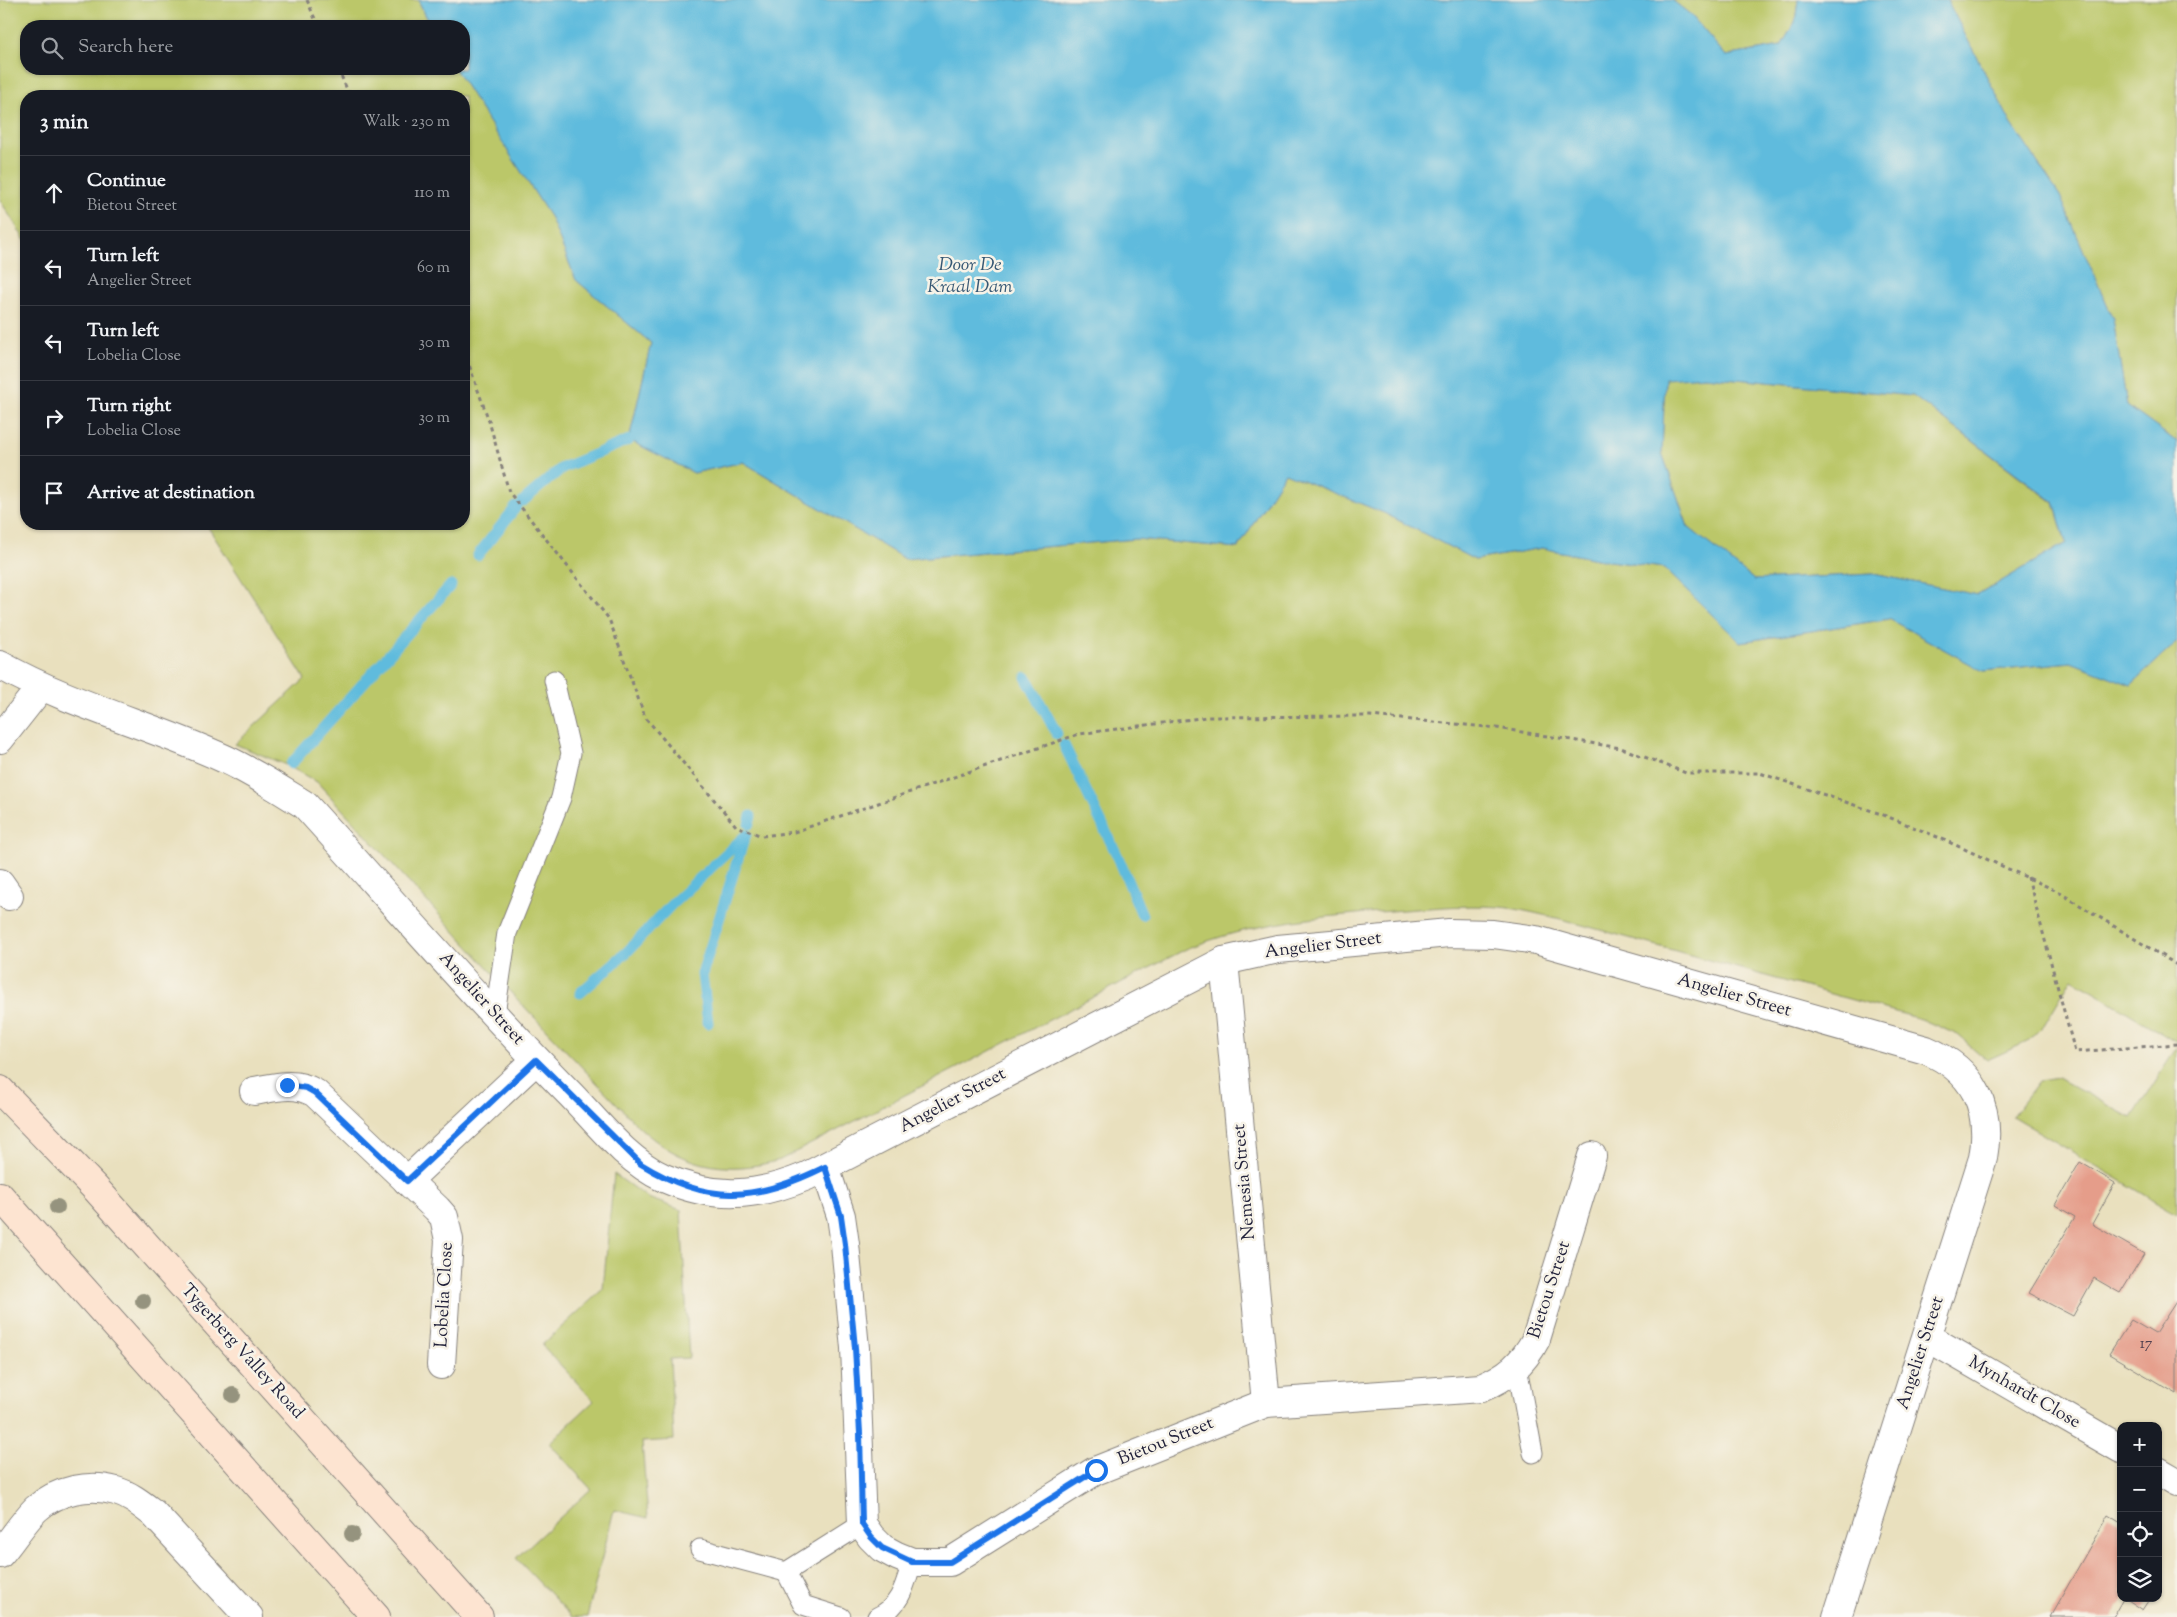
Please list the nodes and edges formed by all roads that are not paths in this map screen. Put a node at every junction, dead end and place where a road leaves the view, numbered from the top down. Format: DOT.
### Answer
graph roads {
  1 [pos="0,665"];
  2 [pos="554,680"];
  3 [pos="41,687"];
  4 [pos="0,738"];
  5 [pos="1224,961"];
  6 [pos="495,1014"];
  7 [pos="536,1060"];
  8 [pos="0,1090"];
  9 [pos="254,1091"];
  10 [pos="1592,1156"];
  11 [pos="825,1167"];
  12 [pos="407,1181"];
  13 [pos="0,1196"];
  14 [pos="1926,1337"];
  15 [pos="441,1365"];
  16 [pos="1517,1367"];
  17 [pos="1266,1403"];
  18 [pos="2117,1447"];
  19 [pos="1533,1453"];
  20 [pos="2162,1473"];
  21 [pos="2177,1482"];
  22 [pos="862,1524"];
  23 [pos="700,1549"];
  24 [pos="0,1554"];
  25 [pos="912,1562"];
  26 [pos="786,1572"];
  27 [pos="249,1617"];
  28 [pos="376,1617"];
  29 [pos="480,1617"];
  30 [pos="841,1617"];
  31 [pos="877,1617"];
  32 [pos="1837,1617"];
  1 -- 3 [label="street, Angelier Street"];
  2 -- 6 [label="lane"];
  3 -- 4 [label="street"];
  3 -- 6 [label="street, Angelier Street"];
  5 -- 11 [label="street, Angelier Street"];
  5 -- 14 [label="street, Angelier Street"];
  5 -- 17 [label="street, Nemesia Street"];
  6 -- 7 [label="street, Angelier Street"];
  7 -- 11 [label="street, Angelier Street"];
  7 -- 12 [label="street"];
  8 -- 29 [label="main road, Tygerberg Valley Road"];
  9 -- 12 [label="street, Lobelia Close"];
  10 -- 16 [label="street, Bietou Street"];
  11 -- 22 [label="street"];
  12 -- 15 [label="street, Lobelia Close"];
  13 -- 28 [label="main road"];
  14 -- 18 [label="street, Mynhardt Close"];
  14 -- 32 [label="street, Angelier Street"];
  16 -- 17 [label="street, Bietou Street"];
  16 -- 19 [label="lane"];
  17 -- 25 [label="street, Bietou Street"];
  20 -- 21 [label="street"];
  22 -- 25 [label="street, Bietou Street"];
  22 -- 26 [label="lane"];
  23 -- 26 [label="lane"];
  24 -- 27 [label="street"];
  25 -- 31 [label="lane"];
  26 -- 30 [label="lane"];
}
